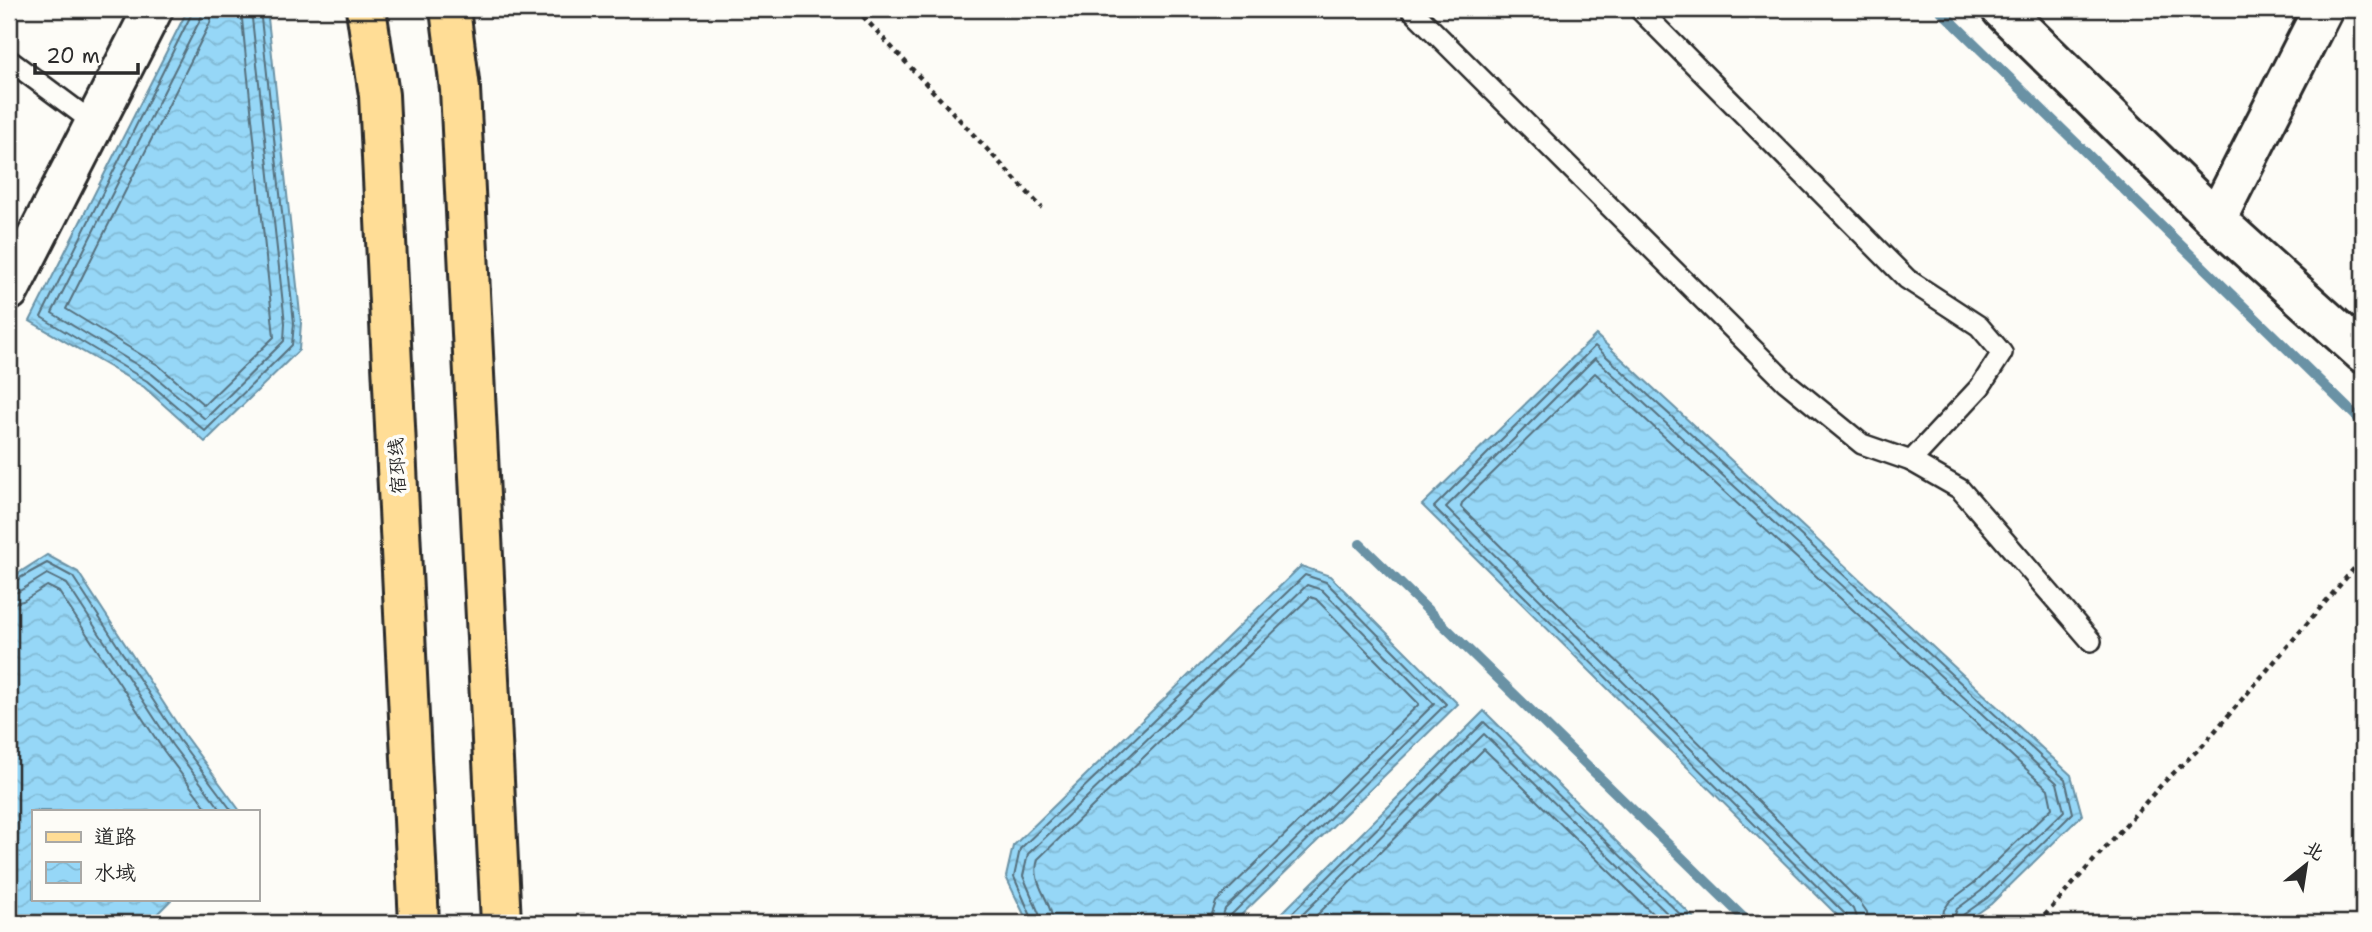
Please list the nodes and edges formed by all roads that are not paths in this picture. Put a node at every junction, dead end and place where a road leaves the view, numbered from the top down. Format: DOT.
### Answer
graph roads {
  1 [pos="153,9"];
  2 [pos="366,9"];
  3 [pos="450,9"];
  4 [pos="1411,9"];
  5 [pos="1639,9"];
  6 [pos="2000,9"];
  7 [pos="2323,9"];
  8 [pos="9,60"];
  9 [pos="94,124"];
  10 [pos="2216,220"];
  11 [pos="18,247"];
  12 [pos="9,291"];
  13 [pos="2363,353"];
  14 [pos="1911,461"];
  15 [pos="2091,641"];
  16 [pos="419,923"];
  17 [pos="501,923"];
  1 -- 9 [label="street"];
  2 -- 16 [label="main road, 宿邳线"];
  3 -- 17 [label="main road"];
  4 -- 14 [label="lane"];
  5 -- 14 [label="lane"];
  6 -- 10 [label="street"];
  7 -- 10 [label="street"];
  8 -- 9 [label="lane"];
  9 -- 11 [label="street"];
  10 -- 13 [label="street"];
  11 -- 12 [label="street"];
  14 -- 15 [label="lane"];
}
